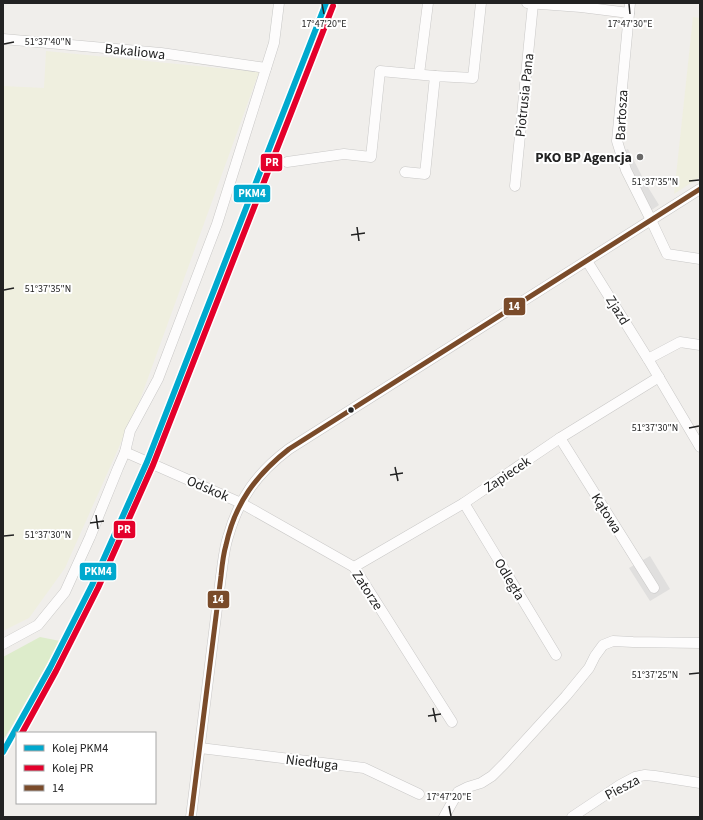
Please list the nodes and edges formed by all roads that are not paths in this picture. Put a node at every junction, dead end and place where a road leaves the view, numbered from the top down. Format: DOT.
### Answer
graph roads {
  1 [pos="279,3"];
  2 [pos="428,3"];
  3 [pos="481,3"];
  4 [pos="530,3"];
  5 [pos="581,5"];
  6 [pos="630,8"];
  7 [pos="3,39"];
  8 [pos="266,68"];
  9 [pos="419,74"];
  10 [pos="435,76"];
  11 [pos="288,162"];
  12 [pos="405,172"];
  13 [pos="515,186"];
  14 [pos="700,189"];
  15 [pos="652,220"];
  16 [pos="700,259"];
  17 [pos="587,261"];
  18 [pos="700,345"];
  19 [pos="648,360"];
  20 [pos="659,377"];
  21 [pos="560,438"];
  22 [pos="699,443"];
  23 [pos="125,452"];
  24 [pos="241,503"];
  25 [pos="464,503"];
  26 [pos="354,567"];
  27 [pos="654,588"];
  28 [pos="700,642"];
  29 [pos="3,644"];
  30 [pos="556,655"];
  31 [pos="452,722"];
  32 [pos="200,748"];
  33 [pos="700,783"];
  34 [pos="419,794"];
  35 [pos="191,817"];
  36 [pos="444,817"];
  37 [pos="572,817"];
  1 -- 8 [label="street"];
  2 -- 9 [label="street"];
  3 -- 10 [label="street"];
  4 -- 5 [label="street"];
  4 -- 13 [label="street, Piotrusia Pana"];
  5 -- 6 [label="street"];
  6 -- 15 [label="street, Bartosza"];
  7 -- 8 [label="street, Bakaliowa"];
  8 -- 23 [label="street"];
  9 -- 10 [label="street"];
  9 -- 11 [label="street"];
  10 -- 12 [label="street"];
  14 -- 15 [label="street, Odskok"];
  15 -- 16 [label="street"];
  15 -- 17 [label="street, Odskok"];
  17 -- 19 [label="street, Zjazd"];
  17 -- 24 [label="street, Odskok"];
  18 -- 19 [label="street"];
  19 -- 20 [label="street, Zjazd"];
  20 -- 21 [label="street, Zapiecek"];
  20 -- 22 [label="street, Zjazd"];
  21 -- 25 [label="street, Zapiecek"];
  21 -- 27 [label="street, Kątowa"];
  23 -- 24 [label="street, Odskok"];
  23 -- 29 [label="street"];
  24 -- 26 [label="street, Zatorze"];
  24 -- 32 [label="street"];
  25 -- 26 [label="street, Zapiecek"];
  25 -- 30 [label="street, Odległa"];
  26 -- 31 [label="street, Zatorze"];
  28 -- 36 [label="street"];
  32 -- 34 [label="street, Niedługa"];
  32 -- 35 [label="street"];
  33 -- 37 [label="street, Piesza"];
}
